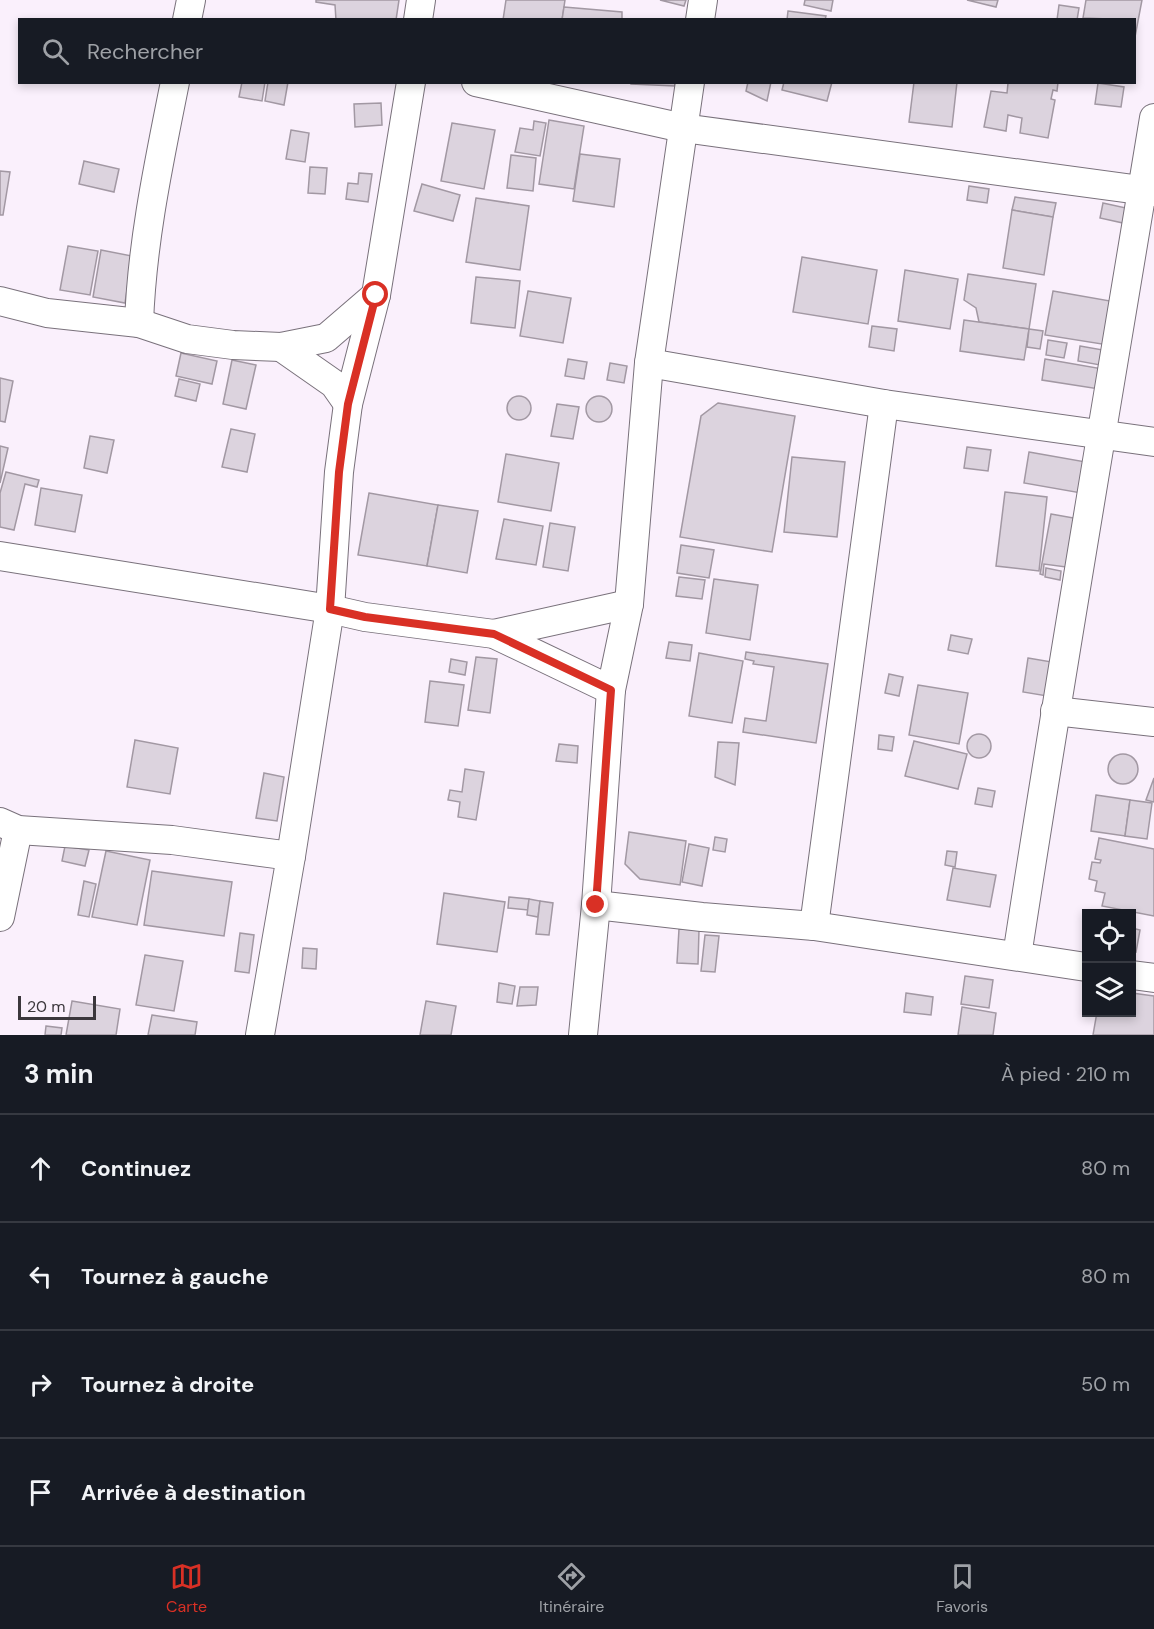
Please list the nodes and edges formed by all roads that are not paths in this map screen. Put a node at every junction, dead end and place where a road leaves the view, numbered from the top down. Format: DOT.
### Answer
graph roads {
  1 [pos="191,0"];
  2 [pos="421,0"];
  3 [pos="703,0"];
  4 [pos="187,18"];
  5 [pos="418,18"];
  6 [pos="700,18"];
  7 [pos="175,84"];
  8 [pos="411,84"];
  9 [pos="485,84"];
  10 [pos="690,84"];
  11 [pos="1154,118"];
  12 [pos="683,128"];
  13 [pos="1148,191"];
  14 [pos="376,295"];
  15 [pos="0,301"];
  16 [pos="140,323"];
  17 [pos="281,347"];
  18 [pos="650,363"];
  19 [pos="348,404"];
  20 [pos="884,404"];
  21 [pos="1103,433"];
  22 [pos="1154,442"];
  23 [pos="0,556"];
  24 [pos="629,604"];
  25 [pos="330,609"];
  26 [pos="494,634"];
  27 [pos="611,690"];
  28 [pos="1055,711"];
  29 [pos="1154,722"];
  30 [pos="9,826"];
  31 [pos="291,856"];
  32 [pos="596,905"];
  33 [pos="0,917"];
  34 [pos="814,926"];
  35 [pos="1017,956"];
  36 [pos="1082,966"];
  37 [pos="1136,976"];
  38 [pos="1154,978"];
  39 [pos="260,1035"];
  40 [pos="583,1035"];
  1 -- 4 [label="street"];
  2 -- 5 [label="street"];
  3 -- 6 [label="street"];
  7 -- 16 [label="street"];
  8 -- 14 [label="street"];
  9 -- 12 [label="street"];
  10 -- 12 [label="street"];
  11 -- 13 [label="street"];
  12 -- 13 [label="street"];
  12 -- 18 [label="street"];
  13 -- 21 [label="street"];
  14 -- 17 [label="street"];
  14 -- 19 [label="street"];
  15 -- 16 [label="street"];
  16 -- 17 [label="street"];
  17 -- 19 [label="street"];
  18 -- 20 [label="street"];
  18 -- 24 [label="street"];
  19 -- 25 [label="street"];
  20 -- 21 [label="street"];
  20 -- 34 [label="street"];
  21 -- 22 [label="street"];
  21 -- 28 [label="street"];
  23 -- 25 [label="street"];
  24 -- 26 [label="street"];
  24 -- 27 [label="street"];
  25 -- 26 [label="street"];
  25 -- 31 [label="street"];
  26 -- 27 [label="street"];
  27 -- 32 [label="street"];
  28 -- 29 [label="street"];
  28 -- 35 [label="street"];
  30 -- 31 [label="street"];
  30 -- 33 [label="street"];
  31 -- 39 [label="street"];
  32 -- 34 [label="street"];
  32 -- 40 [label="street"];
  34 -- 35 [label="street"];
  35 -- 36 [label="street"];
  37 -- 38 [label="street"];
}
